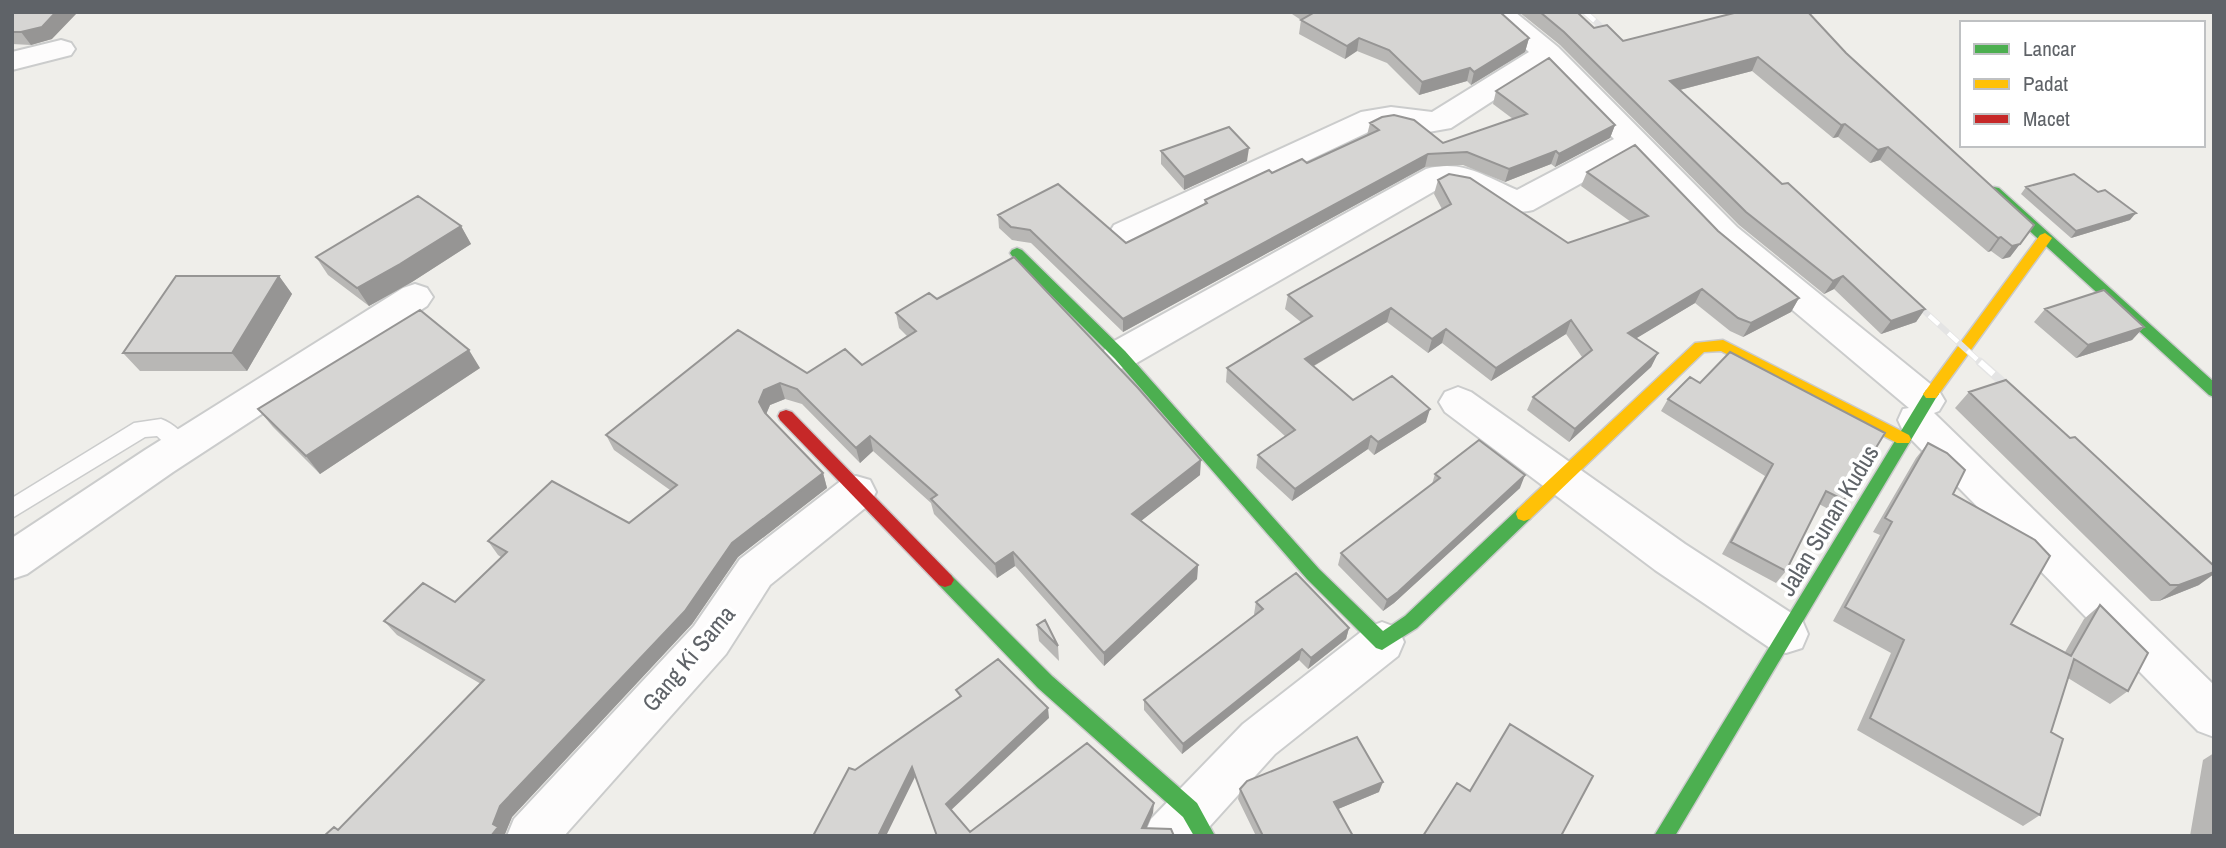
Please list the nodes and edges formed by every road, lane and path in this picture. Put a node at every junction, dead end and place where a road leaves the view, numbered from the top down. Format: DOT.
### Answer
graph roads {
  1 [pos="1498,12"];
  2 [pos="61,49"];
  3 [pos="1548,53"];
  4 [pos="12,61"];
  5 [pos="1632,142"];
  6 [pos="1984,181"];
  7 [pos="1126,233"];
  8 [pos="2045,238"];
  9 [pos="1017,253"];
  10 [pos="415,297"];
  11 [pos="1120,355"];
  12 [pos="2214,391"];
  13 [pos="1458,402"];
  14 [pos="786,416"];
  15 [pos="1915,420"];
  16 [pos="181,447"];
  17 [pos="1565,479"];
  18 [pos="856,492"];
  19 [pos="12,509"];
  20 [pos="12,561"];
  21 [pos="1786,634"];
  22 [pos="1382,642"];
  23 [pos="2214,716"];
  24 [pos="1188,827"];
  25 [pos="531,836"];
  26 [pos="1664,836"];
  1 -- 3 [label="street"];
  2 -- 4 [label="street"];
  3 -- 5 [label="street"];
  3 -- 7 [label="street"];
  5 -- 11 [label="street"];
  5 -- 15 [label="street"];
  6 -- 8 [label="main road"];
  8 -- 12 [label="main road"];
  8 -- 15 [label="main road, Jalan Sunan Kudus"];
  9 -- 11 [label="main road"];
  10 -- 16 [label="street"];
  11 -- 22 [label="main road"];
  13 -- 17 [label="street"];
  14 -- 18 [label="main road"];
  15 -- 17 [label="main road"];
  15 -- 21 [label="main road, Jalan Sunan Kudus"];
  15 -- 23 [label="street"];
  16 -- 19 [label="lane"];
  16 -- 20 [label="street"];
  17 -- 21 [label="street"];
  17 -- 22 [label="main road"];
  18 -- 24 [label="main road"];
  18 -- 25 [label="street, Gang Ki Sama"];
  21 -- 26 [label="main road, Jalan Sunan Kudus"];
  22 -- 24 [label="street"];
}
